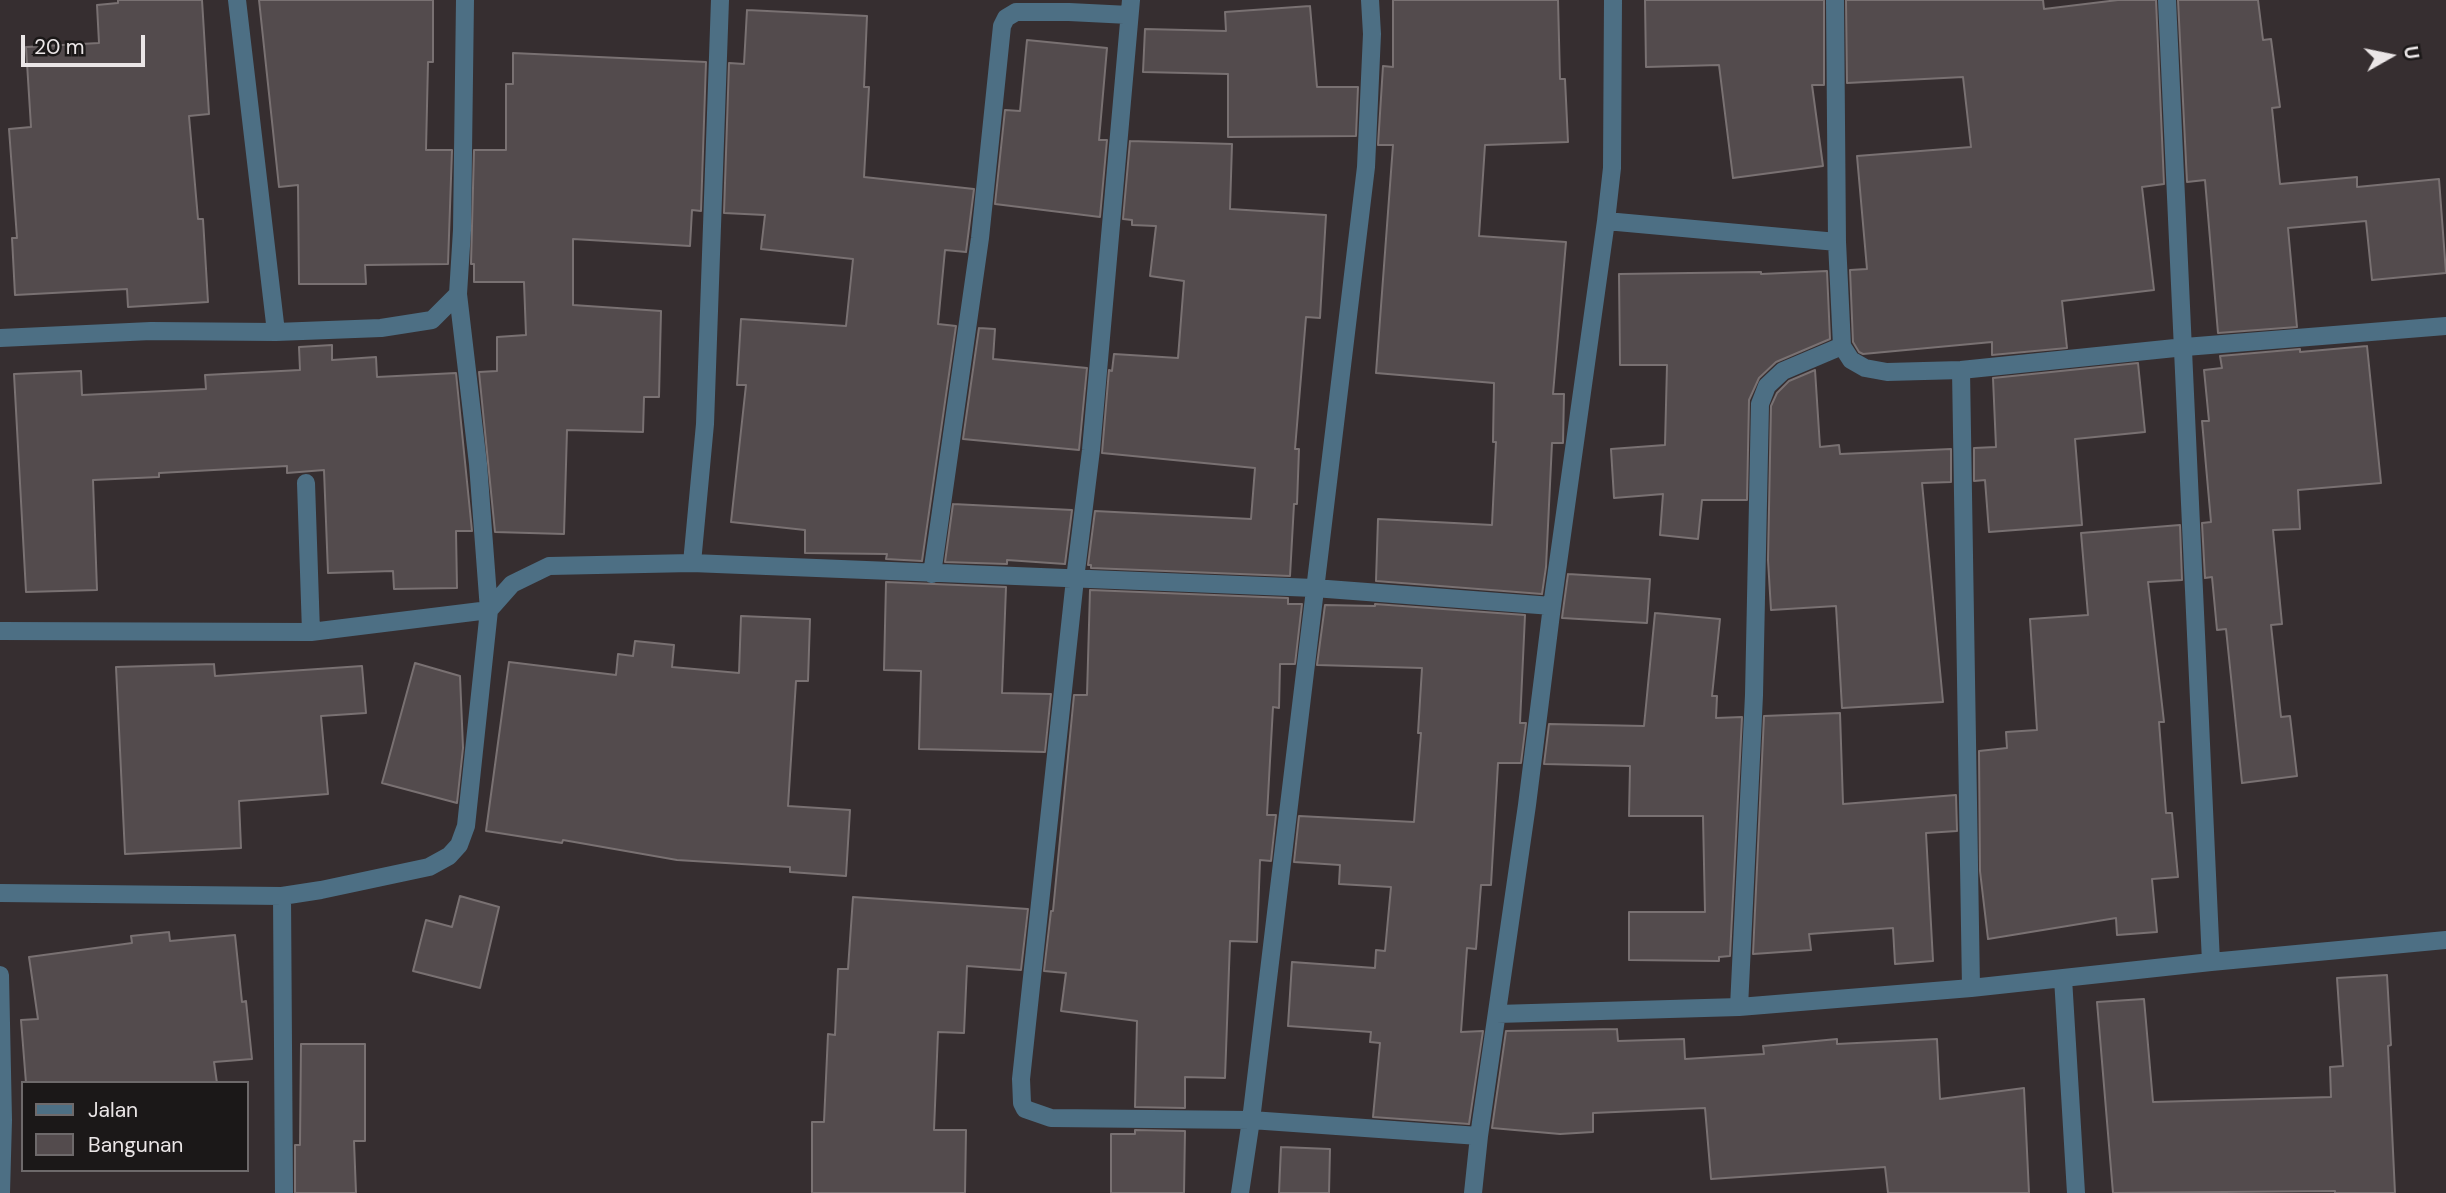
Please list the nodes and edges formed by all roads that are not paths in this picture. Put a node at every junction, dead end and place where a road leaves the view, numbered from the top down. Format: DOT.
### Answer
graph roads {
  1 [pos="237,0"];
  2 [pos="465,0"];
  3 [pos="720,0"];
  4 [pos="1370,0"];
  5 [pos="1613,0"];
  6 [pos="1835,0"];
  7 [pos="2167,0"];
  8 [pos="1016,6"];
  9 [pos="1130,8"];
  10 [pos="1606,221"];
  11 [pos="1836,243"];
  12 [pos="458,294"];
  13 [pos="2446,326"];
  14 [pos="276,332"];
  15 [pos="0,338"];
  16 [pos="1842,346"];
  17 [pos="2185,347"];
  18 [pos="1961,370"];
  19 [pos="306,483"];
  20 [pos="692,563"];
  21 [pos="932,574"];
  22 [pos="1074,579"];
  23 [pos="1314,589"];
  24 [pos="1552,606"];
  25 [pos="489,610"];
  26 [pos="0,631"];
  27 [pos="311,632"];
  28 [pos="0,893"];
  29 [pos="282,896"];
  30 [pos="2446,940"];
  31 [pos="2211,962"];
  32 [pos="0,975"];
  33 [pos="2063,978"];
  34 [pos="1971,988"];
  35 [pos="1739,1007"];
  36 [pos="1497,1014"];
  37 [pos="1251,1120"];
  38 [pos="1479,1136"];
  39 [pos="1,1193"];
  40 [pos="284,1193"];
  41 [pos="1240,1193"];
  42 [pos="1473,1193"];
  43 [pos="2076,1193"];
  1 -- 14 [label="street"];
  2 -- 12 [label="street"];
  3 -- 20 [label="street"];
  4 -- 23 [label="street"];
  5 -- 10 [label="street"];
  6 -- 11 [label="street"];
  7 -- 17 [label="street"];
  8 -- 9 [label="street"];
  8 -- 21 [label="street"];
  9 -- 22 [label="street"];
  10 -- 11 [label="street"];
  10 -- 24 [label="street"];
  11 -- 16 [label="street"];
  12 -- 14 [label="street"];
  12 -- 25 [label="street"];
  13 -- 17 [label="street"];
  14 -- 15 [label="street"];
  16 -- 18 [label="street"];
  16 -- 35 [label="street"];
  17 -- 18 [label="street"];
  17 -- 31 [label="street"];
  18 -- 34 [label="street"];
  19 -- 27 [label="street"];
  20 -- 21 [label="street"];
  20 -- 25 [label="street"];
  21 -- 22 [label="street"];
  22 -- 23 [label="street"];
  22 -- 37 [label="street"];
  23 -- 24 [label="street"];
  23 -- 37 [label="street"];
  24 -- 36 [label="street"];
  25 -- 27 [label="street"];
  25 -- 29 [label="street"];
  26 -- 27 [label="street"];
  28 -- 29 [label="street"];
  29 -- 40 [label="street"];
  30 -- 31 [label="street"];
  31 -- 33 [label="street"];
  32 -- 39 [label="street"];
  33 -- 34 [label="street"];
  33 -- 43 [label="street"];
  34 -- 35 [label="street"];
  35 -- 36 [label="street"];
  36 -- 38 [label="street"];
  37 -- 38 [label="street"];
  37 -- 41 [label="street"];
  38 -- 42 [label="street"];
}
